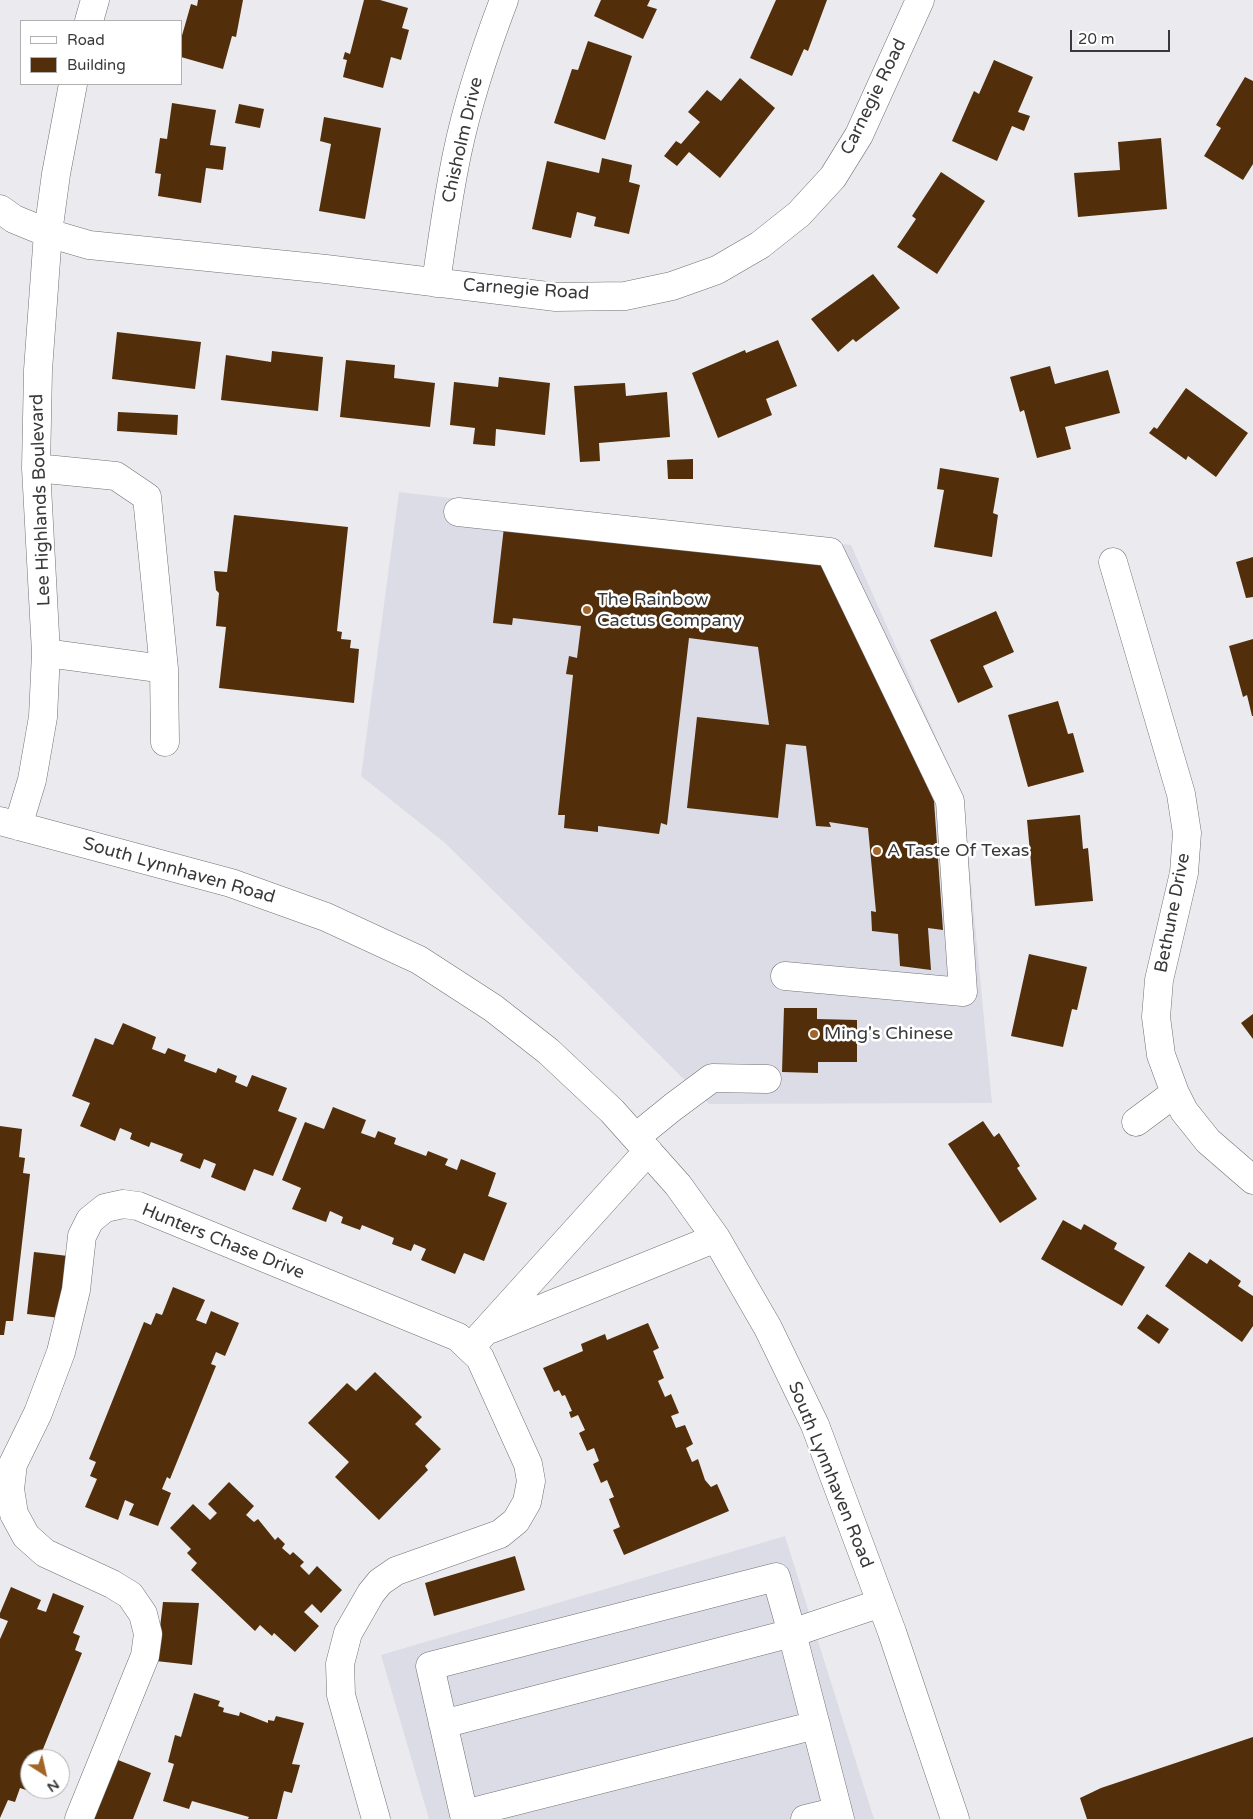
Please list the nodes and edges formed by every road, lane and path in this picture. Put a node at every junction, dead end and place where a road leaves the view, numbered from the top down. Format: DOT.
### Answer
graph roads {
  1 [pos="95,0"];
  2 [pos="504,0"];
  3 [pos="920,0"];
  4 [pos="89,20"];
  5 [pos="73,85"];
  6 [pos="0,209"];
  7 [pos="48,233"];
  8 [pos="436,283"];
  9 [pos="36,468"];
  10 [pos="458,512"];
  11 [pos="1113,562"];
  12 [pos="46,653"];
  13 [pos="164,669"];
  14 [pos="165,742"];
  15 [pos="9,823"];
  16 [pos="785,976"];
  17 [pos="767,1078"];
  18 [pos="1174,1093"];
  19 [pos="1136,1122"];
  20 [pos="642,1144"];
  21 [pos="1253,1180"];
  22 [pos="716,1238"];
  23 [pos="478,1340"];
  24 [pos="881,1603"];
  25 [pos="792,1633"];
  26 [pos="443,1724"];
  27 [pos="816,1726"];
  28 [pos="839,1815"];
  29 [pos="465,1816"];
  30 [pos="78,1819"];
  31 [pos="376,1819"];
  32 [pos="805,1819"];
  33 [pos="955,1819"];
  1 -- 4 [label="street"];
  2 -- 8 [label="street, Chisholm Drive"];
  3 -- 8 [label="street, Carnegie Road"];
  5 -- 7 [label="street, Lee Highlands Boulevard"];
  6 -- 7 [label="street"];
  7 -- 8 [label="street, Carnegie Road"];
  7 -- 9 [label="street, Lee Highlands Boulevard"];
  9 -- 12 [label="street, Lee Highlands Boulevard"];
  9 -- 13 [label="street"];
  10 -- 16 [label="street"];
  11 -- 18 [label="street, Bethune Drive"];
  12 -- 13 [label="street"];
  12 -- 15 [label="street, Lee Highlands Boulevard"];
  13 -- 14 [label="street"];
  15 -- 20 [label="street, South Lynnhaven Road"];
  17 -- 20 [label="street"];
  18 -- 19 [label="street"];
  18 -- 21 [label="street, Bethune Drive"];
  20 -- 22 [label="street, South Lynnhaven Road"];
  20 -- 23 [label="street"];
  22 -- 23 [label="street"];
  22 -- 24 [label="street, South Lynnhaven Road"];
  23 -- 30 [label="street, Hunters Chase Drive"];
  23 -- 31 [label="street, Hunters Chase Drive"];
  24 -- 25 [label="street"];
  24 -- 33 [label="street, South Lynnhaven Road"];
  25 -- 26 [label="street"];
  25 -- 26 [label="street"];
  25 -- 27 [label="street"];
  26 -- 29 [label="street"];
  27 -- 28 [label="street"];
  27 -- 29 [label="street"];
  28 -- 32 [label="street"];
}
